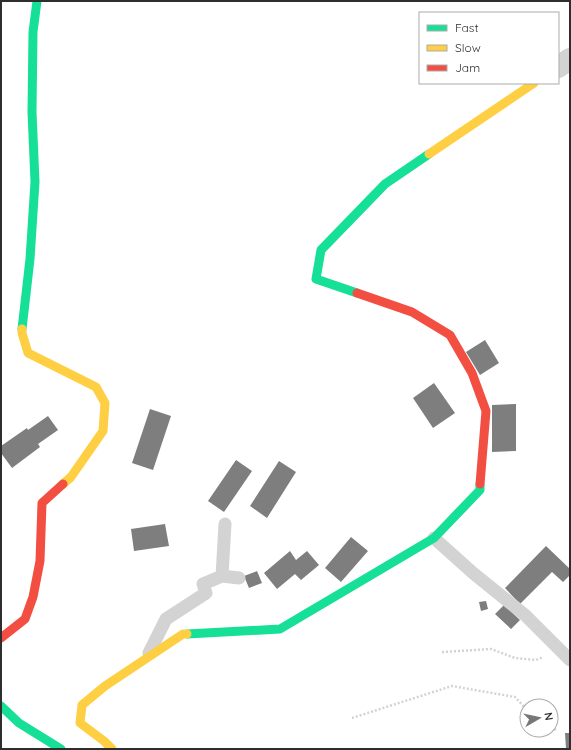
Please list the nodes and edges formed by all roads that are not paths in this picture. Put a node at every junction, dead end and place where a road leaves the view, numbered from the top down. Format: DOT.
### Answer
graph roads {
  1 [pos="37,1"];
  2 [pos="570,59"];
  3 [pos="559,66"];
  4 [pos="533,84"];
  5 [pos="225,524"];
  6 [pos="434,538"];
  7 [pos="222,576"];
  8 [pos="239,578"];
  9 [pos="1,638"];
  10 [pos="148,657"];
  11 [pos="570,660"];
  12 [pos="1,706"];
  13 [pos="61,749"];
  14 [pos="112,749"];
  1 -- 9 [label="street"];
  2 -- 3 [label="street"];
  4 -- 6 [label="street"];
  5 -- 7 [label="lane"];
  6 -- 10 [label="street"];
  6 -- 11 [label="lane"];
  7 -- 8 [label="lane"];
  7 -- 10 [label="lane"];
  10 -- 14 [label="street"];
  12 -- 13 [label="street"];
}
